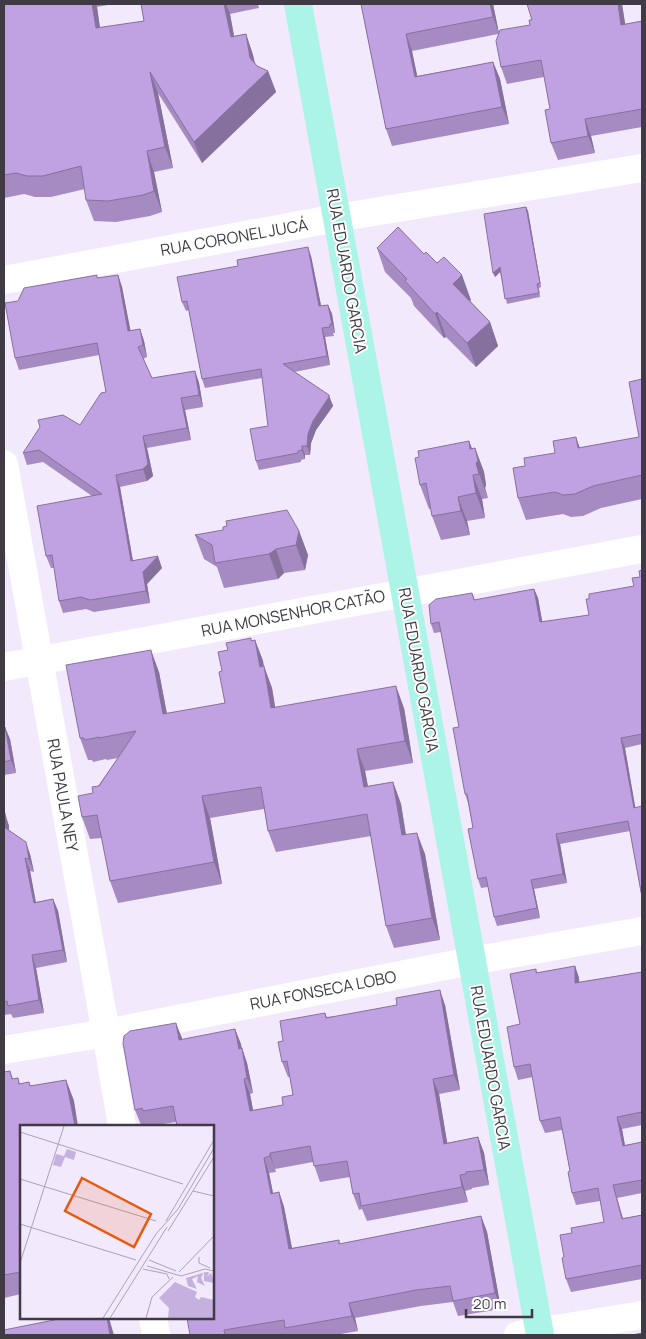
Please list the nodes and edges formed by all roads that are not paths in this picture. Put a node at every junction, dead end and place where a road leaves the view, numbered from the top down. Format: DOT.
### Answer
graph roads {
  1 [pos="298,4"];
  2 [pos="642,168"];
  3 [pos="337,218"];
  4 [pos="4,280"];
  5 [pos="4,464"];
  6 [pos="642,549"];
  7 [pos="405,592"];
  8 [pos="38,661"];
  9 [pos="4,667"];
  10 [pos="642,932"];
  11 [pos="471,961"];
  12 [pos="106,1033"];
  13 [pos="4,1050"];
  14 [pos="122,1125"];
  15 [pos="642,1315"];
  16 [pos="153,1319"];
  17 [pos="533,1334"];
  18 [pos="156,1335"];
  1 -- 3 [label="main road, RUA EDUARDO GARCIA"];
  2 -- 3 [label="street, RUA CORONEL JUCÁ"];
  3 -- 4 [label="street, RUA CORONEL JUCÁ"];
  3 -- 7 [label="main road, RUA EDUARDO GARCIA"];
  5 -- 8 [label="street, RUA PAULA NEY"];
  6 -- 7 [label="street, RUA MONSENHOR CATÃO"];
  7 -- 8 [label="street, RUA MONSENHOR CATÃO"];
  7 -- 11 [label="main road, RUA EDUARDO GARCIA"];
  8 -- 9 [label="street, RUA MONSENHOR CATÃO"];
  8 -- 12 [label="street, RUA PAULA NEY"];
  10 -- 11 [label="street, RUA FONSECA LOBO"];
  11 -- 12 [label="street, RUA FONSECA LOBO"];
  11 -- 17 [label="main road, RUA EDUARDO GARCIA"];
  12 -- 13 [label="street, RUA FONSECA LOBO"];
  12 -- 14 [label="street, RUA PAULA NEY"];
  15 -- 17 [label="street"];
  16 -- 18 [label="street"];
}
